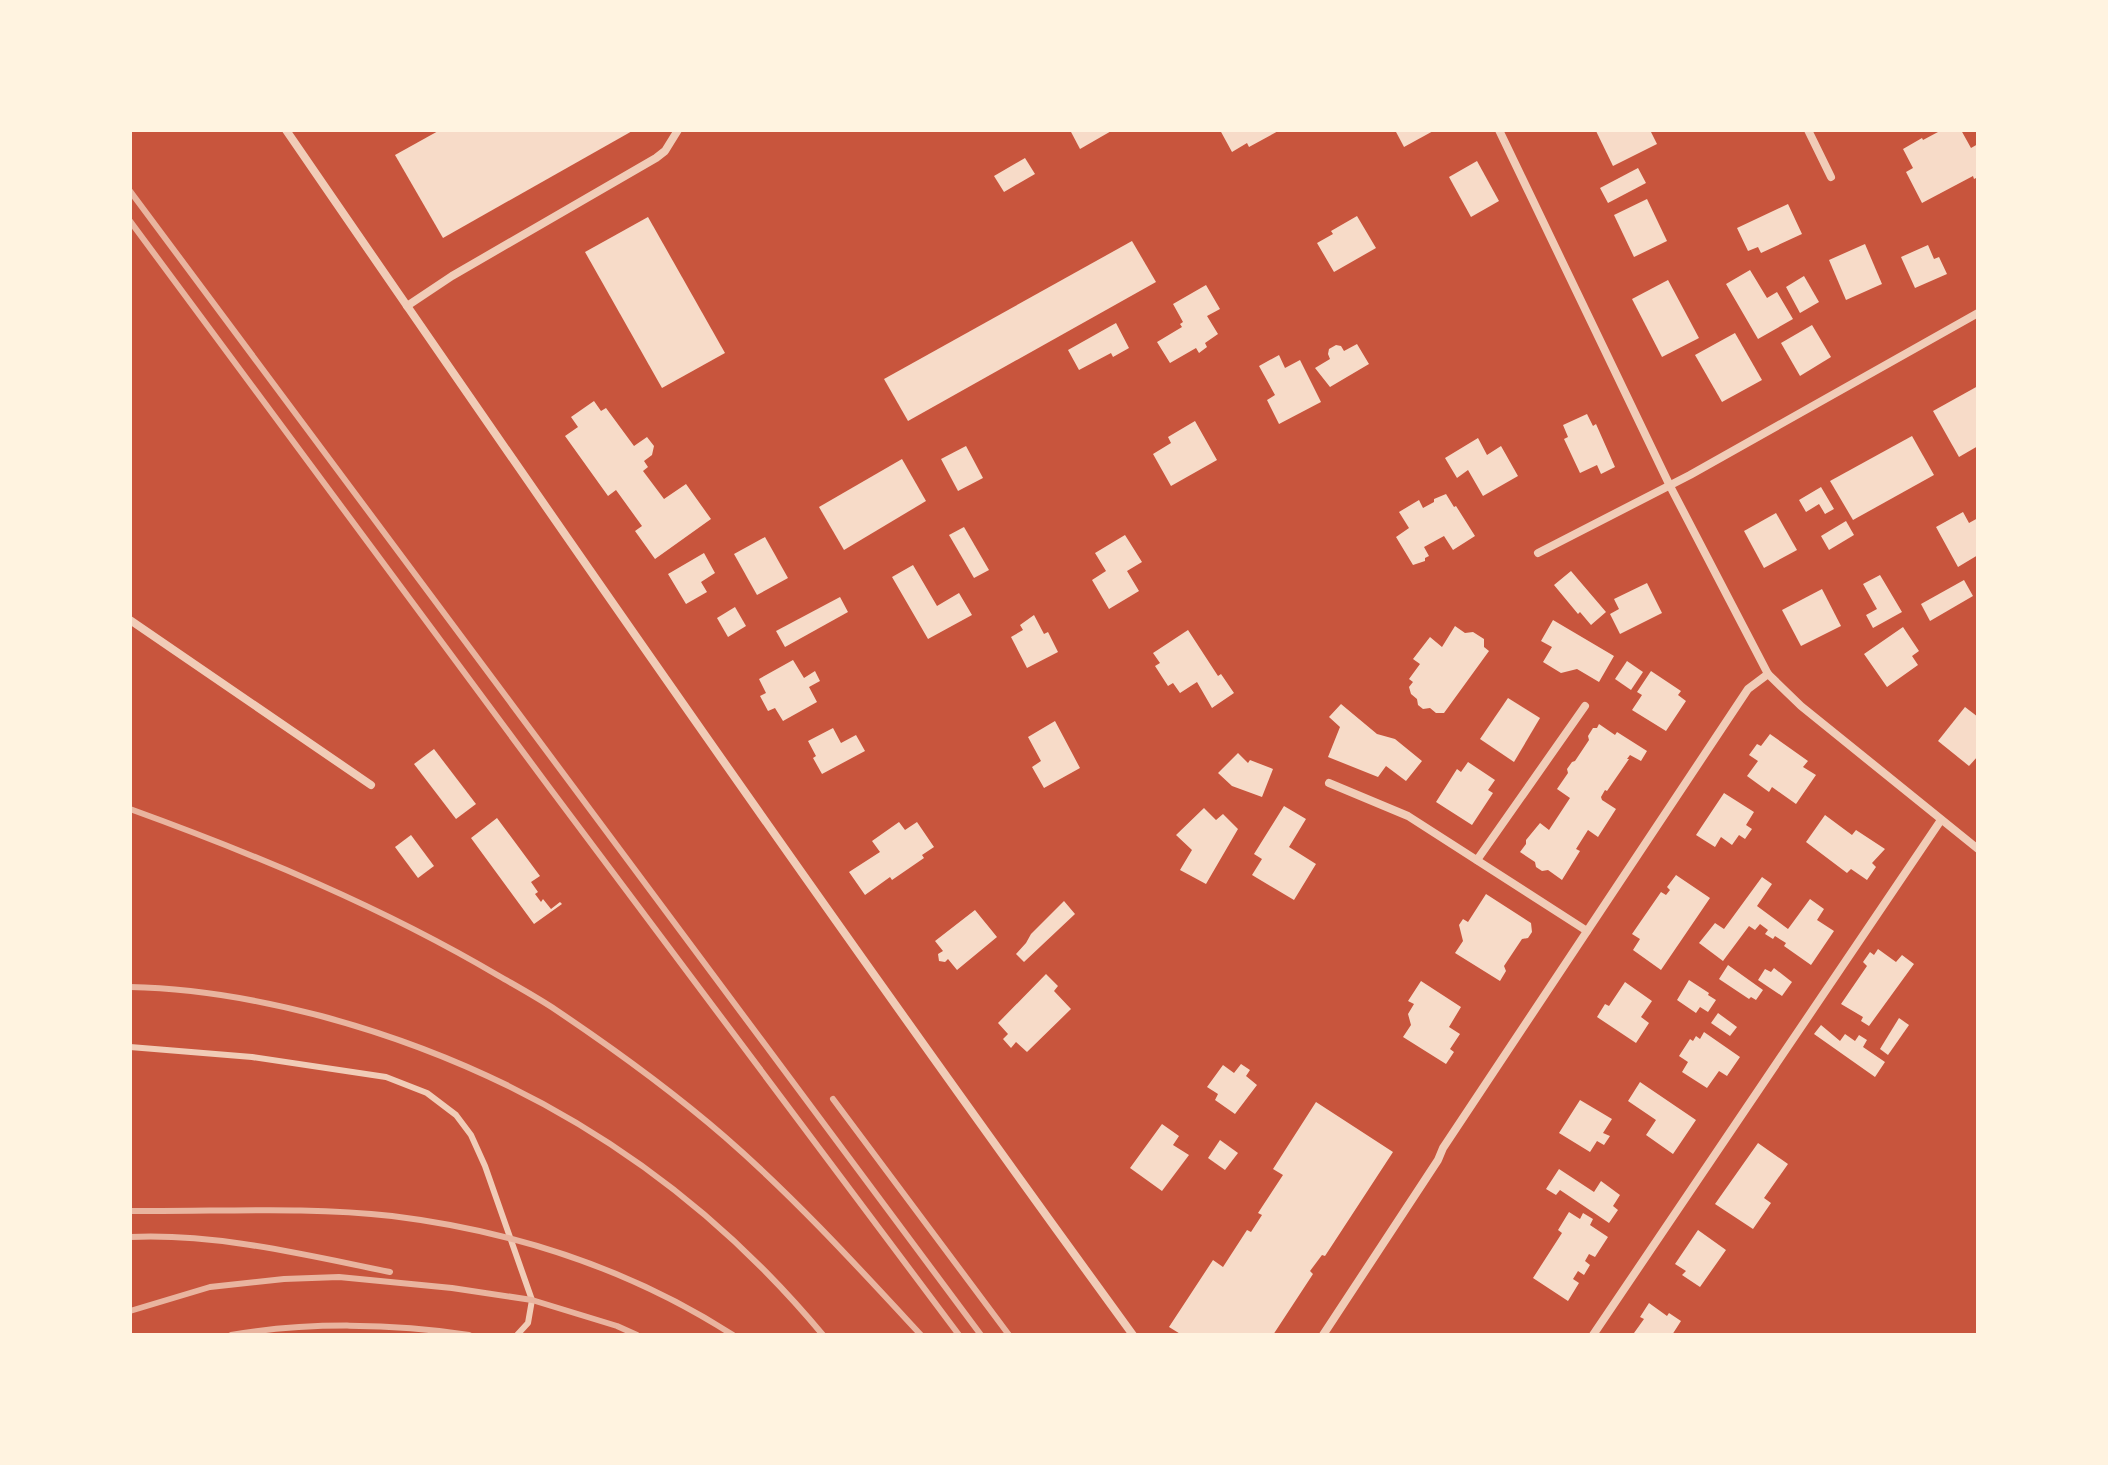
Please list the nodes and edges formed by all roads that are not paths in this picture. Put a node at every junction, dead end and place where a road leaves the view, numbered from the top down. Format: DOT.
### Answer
graph roads {
  1 [pos="286,130"];
  2 [pos="678,130"];
  3 [pos="1499,130"];
  4 [pos="1808,130"];
  5 [pos="1831,177"];
  6 [pos="407,306"];
  7 [pos="1978,313"];
  8 [pos="1670,486"];
  9 [pos="1538,553"];
  10 [pos="130,620"];
  11 [pos="1768,674"];
  12 [pos="1585,706"];
  13 [pos="1329,783"];
  14 [pos="371,785"];
  15 [pos="1941,820"];
  16 [pos="1978,849"];
  17 [pos="1477,860"];
  18 [pos="1587,931"];
  19 [pos="130,1047"];
  20 [pos="517,1335"];
  21 [pos="1133,1335"];
  22 [pos="1323,1335"];
  23 [pos="1593,1335"];
  1 -- 6 [label="street"];
  2 -- 6 [label="street"];
  3 -- 8 [label="street"];
  4 -- 5 [label="street"];
  6 -- 21 [label="street"];
  7 -- 8 [label="street"];
  8 -- 9 [label="street"];
  8 -- 11 [label="street"];
  10 -- 14 [label="street"];
  11 -- 15 [label="street"];
  11 -- 18 [label="street"];
  12 -- 17 [label="street"];
  13 -- 17 [label="street"];
  15 -- 16 [label="street"];
  15 -- 23 [label="street"];
  17 -- 18 [label="street"];
  18 -- 22 [label="street"];
  19 -- 20 [label="lane"];
}
